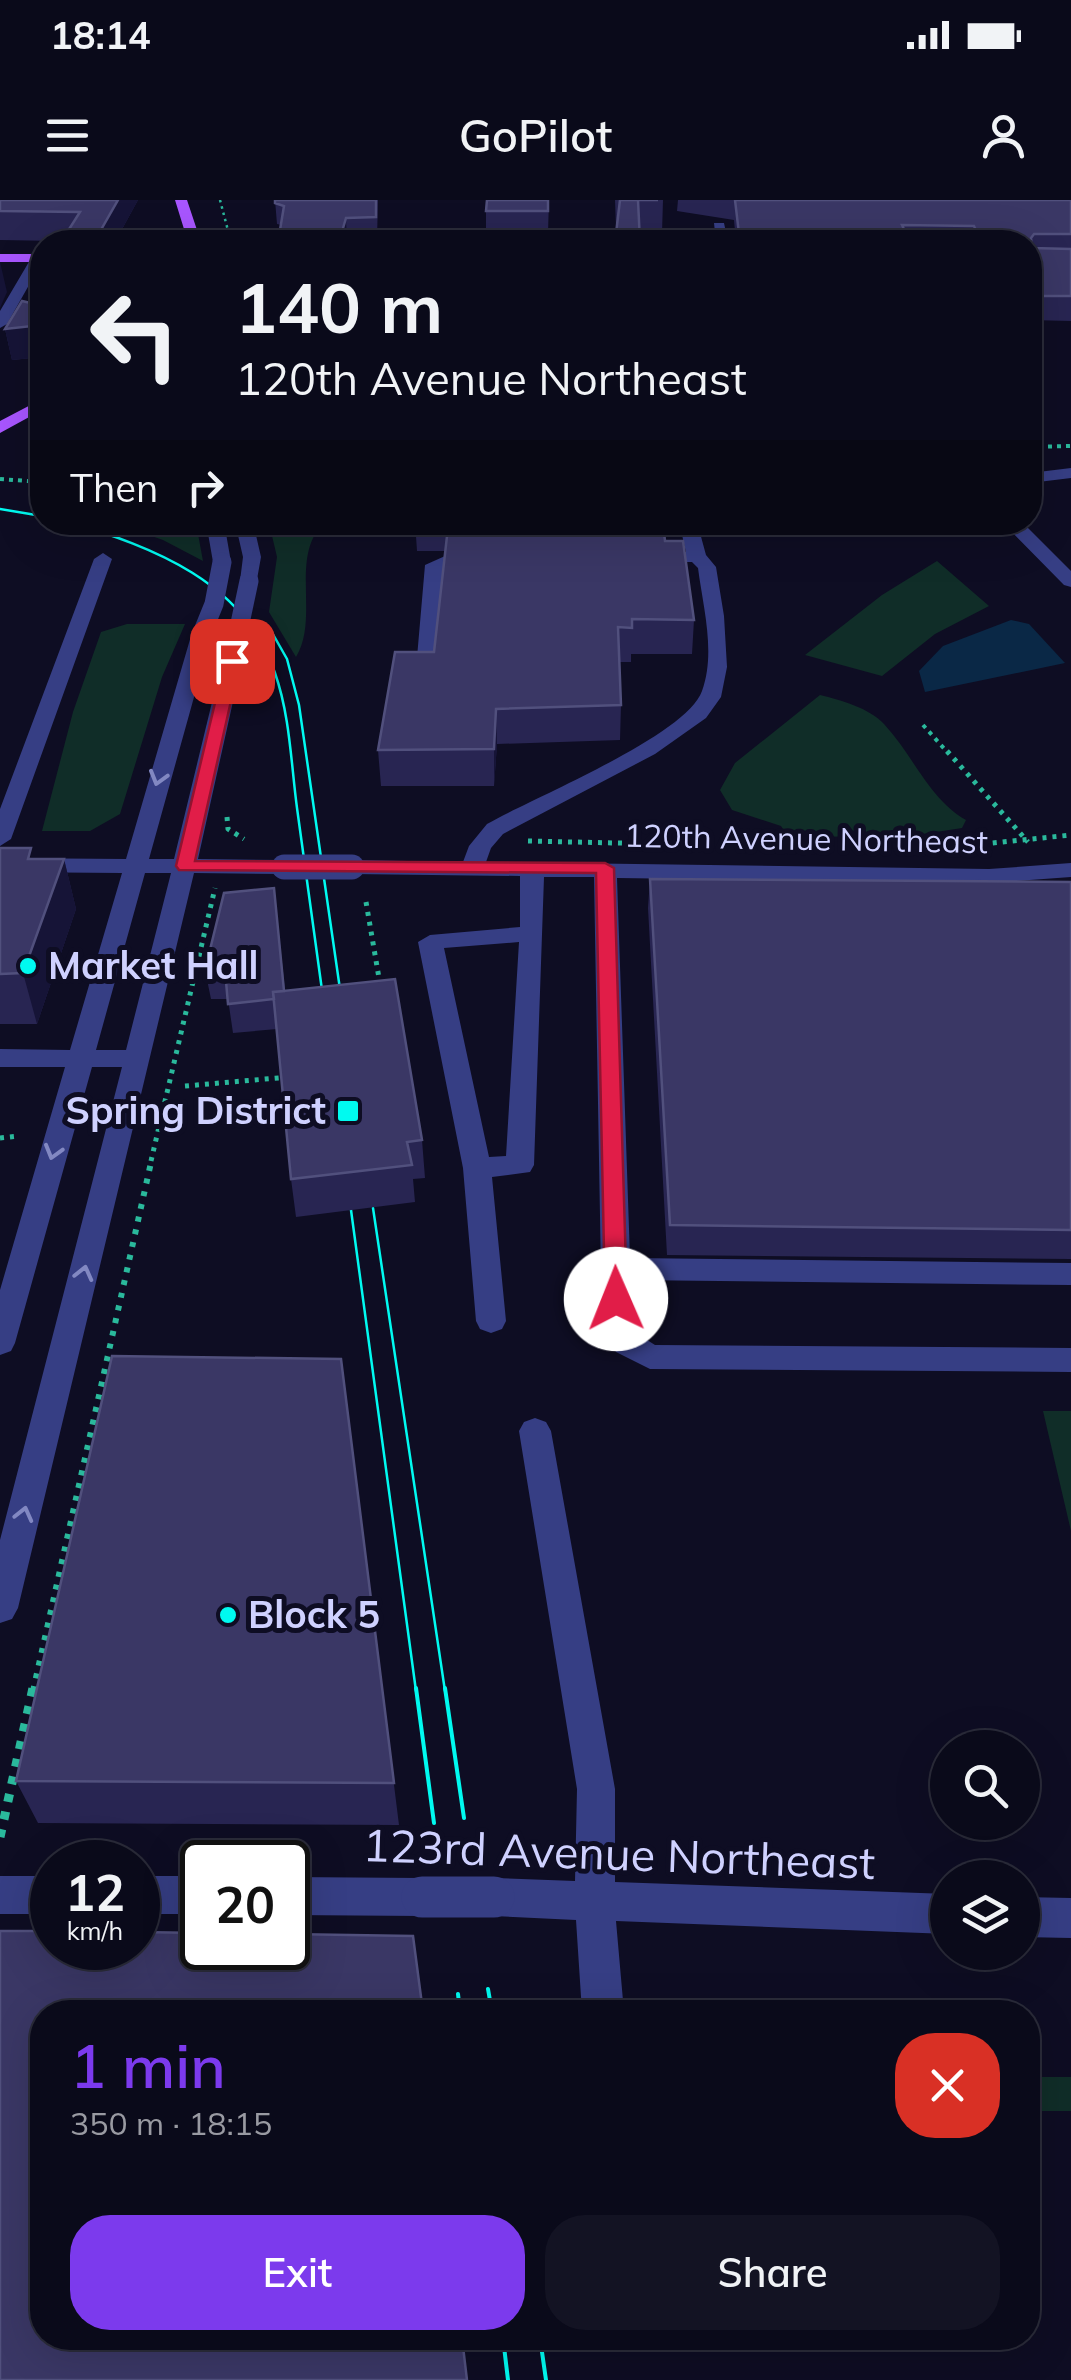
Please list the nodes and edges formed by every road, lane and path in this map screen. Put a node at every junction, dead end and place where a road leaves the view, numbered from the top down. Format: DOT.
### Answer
graph roads {
  1 [pos="181,200"];
  2 [pos="220,200"];
  3 [pos="719,226"];
  4 [pos="191,230"];
  5 [pos="228,230"];
  6 [pos="720,230"];
  7 [pos="0,258"];
  8 [pos="30,258"];
  9 [pos="30,274"];
  10 [pos="0,324"];
  11 [pos="30,411"];
  12 [pos="30,425"];
  13 [pos="0,428"];
  14 [pos="0,438"];
  15 [pos="1071,446"];
  16 [pos="1042,447"];
  17 [pos="1071,473"];
  18 [pos="1042,477"];
  19 [pos="0,479"];
  20 [pos="30,481"];
  21 [pos="218,535"];
  22 [pos="247,535"];
  23 [pos="692,535"];
  24 [pos="1024,535"];
  25 [pos="510,557"];
  26 [pos="622,557"];
  27 [pos="698,558"];
  28 [pos="102,559"];
  29 [pos="1071,581"];
  30 [pos="426,670"];
  31 [pos="924,725"];
  32 [pos="556,769"];
  33 [pos="582,782"];
  34 [pos="229,808"];
  35 [pos="1071,835"];
  36 [pos="0,838"];
  37 [pos="260,840"];
  38 [pos="1026,841"];
  39 [pos="519,842"];
  40 [pos="710,845"];
  41 [pos="935,848"];
  42 [pos="0,865"];
  43 [pos="134,866"];
  44 [pos="185,866"];
  45 [pos="474,867"];
  46 [pos="532,867"];
  47 [pos="605,868"];
  48 [pos="1063,871"];
  49 [pos="210,896"];
  50 [pos="366,902"];
  51 [pos="530,934"];
  52 [pos="382,998"];
  53 [pos="0,1058"];
  54 [pos="80,1058"];
  55 [pos="138,1058"];
  56 [pos="297,1076"];
  57 [pos="168,1086"];
  58 [pos="186,1086"];
  59 [pos="19,1136"];
  60 [pos="0,1138"];
  61 [pos="477,1168"];
  62 [pos="616,1269"];
  63 [pos="1071,1274"];
  64 [pos="491,1321"];
  65 [pos="0,1343"];
  66 [pos="1071,1360"];
  67 [pos="535,1431"];
  68 [pos="0,1608"];
  69 [pos="0,1836"];
  70 [pos="0,1895"];
  71 [pos="30,1895"];
  72 [pos="310,1896"];
  73 [pos="595,1902"];
  74 [pos="930,1913"];
  75 [pos="1040,1917"];
  76 [pos="1071,1918"];
  77 [pos="601,2000"];
  1 -- 4 [label="main road"];
  2 -- 5 [label="path"];
  3 -- 6 [label="street"];
  7 -- 8 [label="main road"];
  9 -- 10 [label="street"];
  11 -- 13 [label="main road"];
  12 -- 14 [label="main road"];
  15 -- 16 [label="path"];
  17 -- 18 [label="street"];
  19 -- 20 [label="path"];
  21 -- 43 [label="street, one-way, bridge"];
  22 -- 44 [label="street, bridge"];
  23 -- 27 [label="street"];
  24 -- 29 [label="street"];
  25 -- 30 [label="street"];
  26 -- 27 [label="street"];
  27 -- 33 [label="street"];
  28 -- 36 [label="street"];
  31 -- 38 [label="path"];
  32 -- 33 [label="street"];
  33 -- 45 [label="street"];
  34 -- 37 [label="path"];
  35 -- 38 [label="path"];
  38 -- 41 [label="path"];
  38 -- 48 [label="path"];
  39 -- 40 [label="path"];
  42 -- 43 [label="street, 120th Avenue Northeast"];
  43 -- 44 [label="street, 120th Avenue Northeast"];
  43 -- 54 [label="street"];
  44 -- 45 [label="street, 120th Avenue Northeast, bridge"];
  44 -- 55 [label="street"];
  45 -- 46 [label="street, 120th Avenue Northeast"];
  46 -- 47 [label="street, 120th Avenue Northeast"];
  46 -- 51 [label="street"];
  47 -- 48 [label="street, 120th Avenue Northeast"];
  47 -- 62 [label="street"];
  49 -- 57 [label="path"];
  50 -- 52 [label="path"];
  51 -- 61 [label="street"];
  51 -- 61 [label="street"];
  53 -- 54 [label="street"];
  54 -- 55 [label="street"];
  54 -- 65 [label="street, one-way"];
  68 -- 55 [label="street, one-way"];
  56 -- 58 [label="path"];
  57 -- 69 [label="path"];
  59 -- 60 [label="path"];
  61 -- 64 [label="street"];
  62 -- 63 [label="street"];
  62 -- 66 [label="street"];
  67 -- 73 [label="street"];
  70 -- 71 [label="street"];
  72 -- 73 [label="street, 123rd Avenue Northeast, bridge"];
  73 -- 74 [label="street, 123rd Avenue Northeast"];
  73 -- 77 [label="street"];
  75 -- 76 [label="street"];
}
